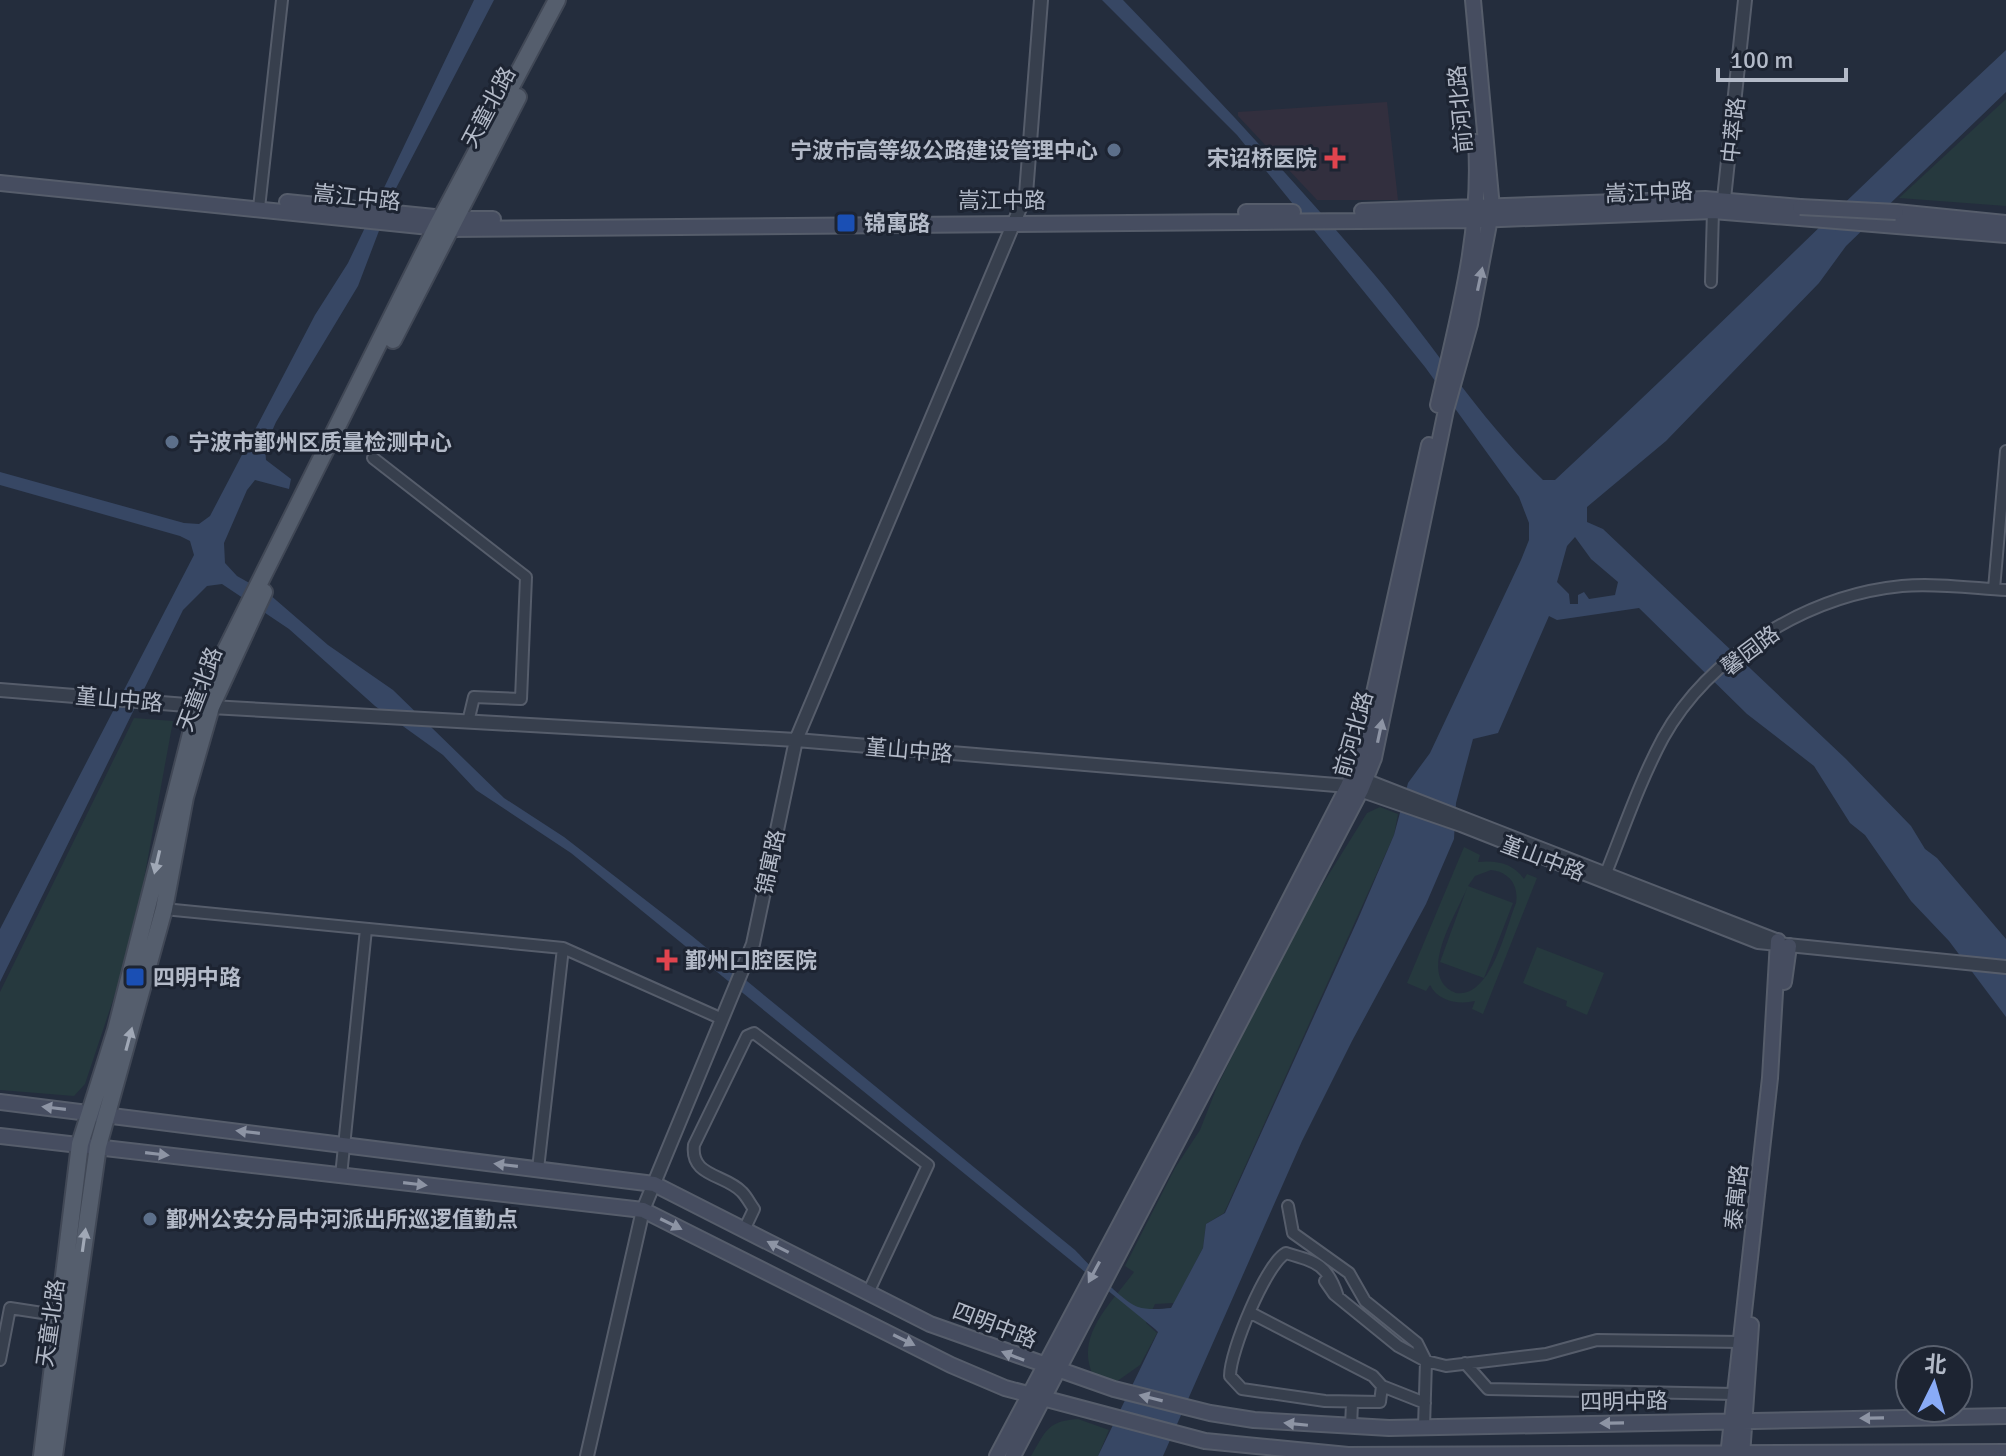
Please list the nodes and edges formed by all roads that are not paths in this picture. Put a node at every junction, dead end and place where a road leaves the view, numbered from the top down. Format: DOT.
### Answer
graph roads {
  1 [pos="282,0"];
  2 [pos="557,0"];
  3 [pos="569,0"];
  4 [pos="1041,0"];
  5 [pos="1465,0"];
  6 [pos="1473,0"];
  7 [pos="1745,0"];
  8 [pos="0,173"];
  9 [pos="0,183"];
  10 [pos="259,204"];
  11 [pos="1720,208"];
  12 [pos="1484,214"];
  13 [pos="1017,218"];
  14 [pos="1894,218"];
  15 [pos="445,223"];
  16 [pos="2006,223"];
  17 [pos="2006,235"];
  18 [pos="1711,282"];
  19 [pos="2006,451"];
  20 [pos="373,458"];
  21 [pos="1994,589"];
  22 [pos="2006,590"];
  23 [pos="0,690"];
  24 [pos="205,706"];
  25 [pos="468,722"];
  26 [pos="796,740"];
  27 [pos="1356,783"];
  28 [pos="1462,821"];
  29 [pos="1606,873"];
  30 [pos="164,909"];
  31 [pos="366,929"];
  32 [pos="1782,944"];
  33 [pos="563,948"];
  34 [pos="2006,967"];
  35 [pos="720,1018"];
  36 [pos="0,1102"];
  37 [pos="90,1112"];
  38 [pos="108,1114"];
  39 [pos="0,1136"];
  40 [pos="80,1144"];
  41 [pos="345,1145"];
  42 [pos="98,1146"];
  43 [pos="538,1169"];
  44 [pos="341,1176"];
  45 [pos="654,1184"];
  46 [pos="1288,1206"];
  47 [pos="643,1210"];
  48 [pos="744,1230"];
  49 [pos="1325,1281"];
  50 [pos="868,1293"];
  51 [pos="1338,1297"];
  52 [pos="1251,1313"];
  53 [pos="67,1317"];
  54 [pos="1741,1342"];
  55 [pos="0,1360"];
  56 [pos="1426,1361"];
  57 [pos="1465,1363"];
  58 [pos="1049,1368"];
  59 [pos="1382,1386"];
  60 [pos="1735,1394"];
  61 [pos="1035,1396"];
  62 [pos="1352,1403"];
  63 [pos="1425,1403"];
  64 [pos="2006,1416"];
  65 [pos="1739,1420"];
  66 [pos="1351,1427"];
  67 [pos="1424,1427"];
  68 [pos="2006,1452"];
  69 [pos="42,1456"];
  70 [pos="54,1456"];
  71 [pos="587,1456"];
  72 [pos="997,1456"];
  73 [pos="1013,1456"];
  74 [pos="1728,1456"];
  75 [pos="1742,1456"];
  1 -- 10 [label="street"];
  2 -- 15 [label="main road"];
  3 -- 15 [label="main road, 天童北路"];
  4 -- 13 [label="street, 锦寓路"];
  5 -- 12 [label="main road, 前河北路"];
  6 -- 12 [label="main road, 前河北路"];
  7 -- 11 [label="street, 中萃路"];
  8 -- 10 [label="main road, 嵩江中路"];
  9 -- 10 [label="main road, 嵩江中路"];
  10 -- 15 [label="main road, 嵩江中路"];
  10 -- 15 [label="main road, 嵩江中路"];
  11 -- 12 [label="main road, 嵩江中路"];
  11 -- 14 [label="main road, 嵩江中路, bridge"];
  11 -- 18 [label="street"];
  12 -- 13 [label="main road, 嵩江中路"];
  12 -- 27 [label="main road, 前河北路"];
  13 -- 15 [label="main road, 嵩江中路"];
  13 -- 26 [label="street, 锦寓路"];
  14 -- 16 [label="main road, 嵩江中路"];
  14 -- 17 [label="main road, 嵩江中路"];
  15 -- 24 [label="main road, 天童北路"];
  19 -- 21 [label="street"];
  20 -- 25 [label="street"];
  21 -- 22 [label="street, 馨园路"];
  21 -- 29 [label="street, 馨园路"];
  23 -- 24 [label="street, 堇山中路"];
  24 -- 25 [label="street, 堇山中路"];
  24 -- 30 [label="main road, 天童北路"];
  24 -- 37 [label="main road, one-way"];
  25 -- 26 [label="street, 堇山中路"];
  26 -- 27 [label="street, 堇山中路"];
  26 -- 35 [label="street, 锦寓路"];
  27 -- 28 [label="street, 堇山中路"];
  27 -- 58 [label="main road, 前河北路"];
  28 -- 29 [label="street, 堇山中路"];
  28 -- 32 [label="street, 堇山中路"];
  29 -- 32 [label="street, 堇山中路"];
  30 -- 31 [label="street"];
  38 -- 30 [label="main road, 天童北路, one-way"];
  31 -- 33 [label="street"];
  31 -- 41 [label="street"];
  32 -- 34 [label="street, 堇山中路"];
  32 -- 54 [label="main road, 泰寓路"];
  32 -- 65 [label="main road, 泰寓路"];
  33 -- 35 [label="street"];
  33 -- 43 [label="street"];
  35 -- 45 [label="street, 锦寓路"];
  37 -- 36 [label="main road, 四明中路, one-way"];
  37 -- 38 [label="main road, 四明中路"];
  37 -- 40 [label="main road"];
  41 -- 38 [label="main road, 四明中路, one-way"];
  38 -- 42 [label="main road, 天童北路"];
  39 -- 40 [label="main road"];
  40 -- 42 [label="main road"];
  40 -- 53 [label="main road"];
  43 -- 41 [label="main road, 四明中路, one-way"];
  41 -- 44 [label="street"];
  42 -- 44 [label="main road, one-way"];
  53 -- 42 [label="main road, 天童北路, one-way"];
  43 -- 45 [label="main road, 四明中路"];
  44 -- 47 [label="main road, one-way"];
  45 -- 47 [label="street, 锦寓路"];
  45 -- 48 [label="main road, 四明中路"];
  46 -- 56 [label="street"];
  47 -- 61 [label="main road, one-way"];
  47 -- 71 [label="street, 锦寓路"];
  50 -- 48 [label="main road, 四明中路, one-way"];
  48 -- 50 [label="street"];
  49 -- 51 [label="street"];
  58 -- 50 [label="main road, 四明中路, one-way"];
  51 -- 52 [label="street"];
  51 -- 56 [label="street"];
  52 -- 59 [label="street"];
  52 -- 62 [label="street"];
  53 -- 55 [label="street"];
  53 -- 69 [label="main road"];
  53 -- 70 [label="main road, 天童北路"];
  54 -- 57 [label="street"];
  54 -- 60 [label="main road, 泰寓路"];
  56 -- 57 [label="street"];
  56 -- 63 [label="street"];
  57 -- 60 [label="street"];
  58 -- 61 [label="main road, 前河北路"];
  66 -- 58 [label="main road, 四明中路, one-way"];
  59 -- 62 [label="street"];
  59 -- 63 [label="street"];
  60 -- 65 [label="main road, 泰寓路"];
  61 -- 72 [label="main road, 前河北路"];
  61 -- 73 [label="main road, 前河北路"];
  61 -- 74 [label="main road"];
  62 -- 66 [label="street"];
  63 -- 67 [label="street"];
  64 -- 65 [label="main road, 四明中路, one-way"];
  65 -- 67 [label="main road, 四明中路, one-way"];
  65 -- 74 [label="main road, 泰寓路"];
  65 -- 75 [label="main road, 泰寓路"];
  66 -- 67 [label="main road, 四明中路"];
  68 -- 75 [label="main road"];
  74 -- 75 [label="main road"];
}
